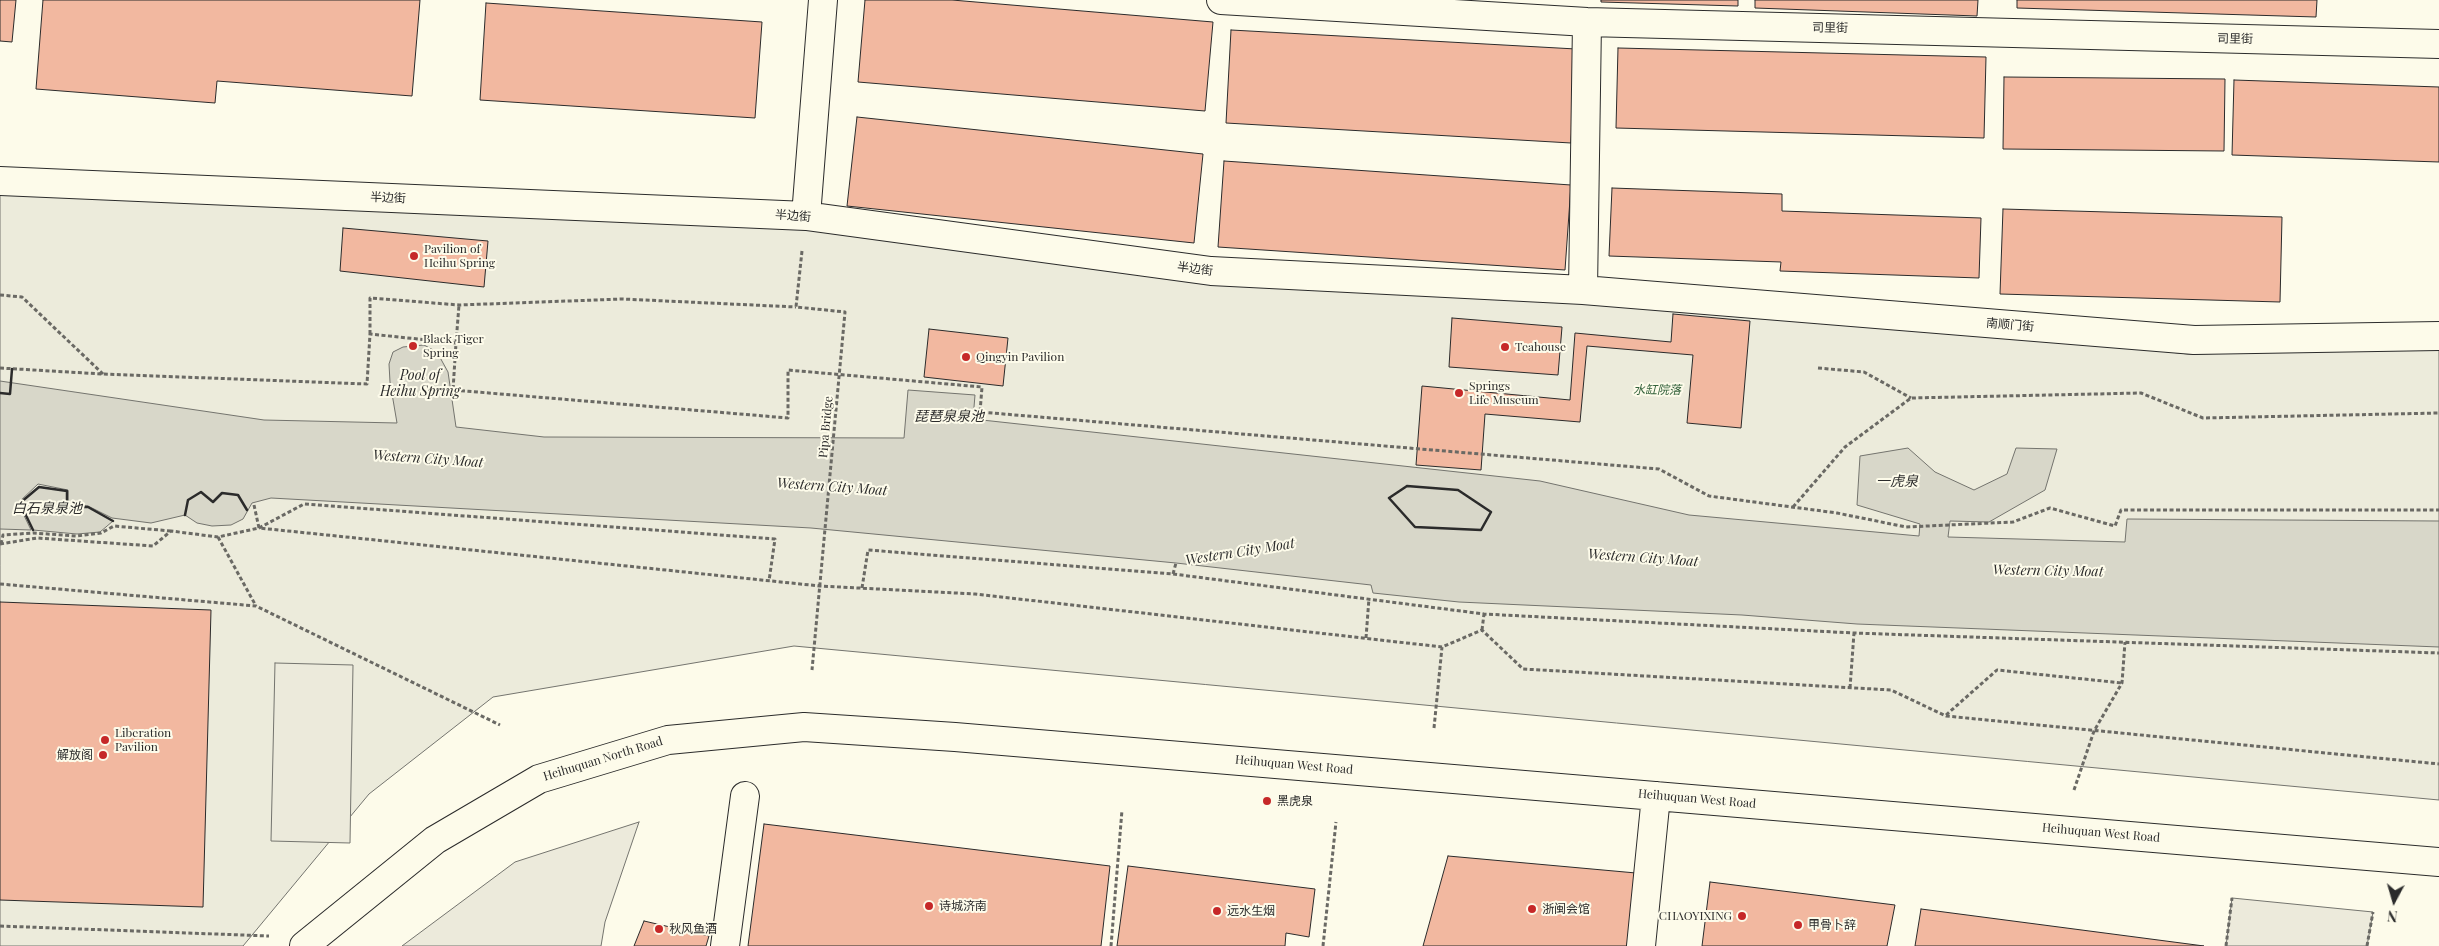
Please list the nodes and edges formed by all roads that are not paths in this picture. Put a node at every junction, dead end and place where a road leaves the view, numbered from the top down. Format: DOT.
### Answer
graph roads {
  1 [pos="823,0"];
  2 [pos="1221,0"];
  3 [pos="1587,22"];
  4 [pos="2439,44"];
  5 [pos="0,181"];
  6 [pos="806,216"];
  7 [pos="1583,290"];
  8 [pos="2439,336"];
  9 [pos="955,737"];
  10 [pos="745,796"];
  11 [pos="1656,796"];
  12 [pos="2439,862"];
  13 [pos="304,946"];
  14 [pos="725,946"];
  15 [pos="1640,946"];
  1 -- 6 [label="street"];
  2 -- 3 [label="street, 司里街"];
  3 -- 4 [label="street, 司里街"];
  3 -- 7 [label="street"];
  5 -- 6 [label="street, 半边街"];
  6 -- 7 [label="street, 半边街"];
  7 -- 8 [label="street, 南顺门街"];
  9 -- 11 [label="street, Heihuquan West Road"];
  9 -- 13 [label="street, Heihuquan North Road"];
  10 -- 14 [label="street"];
  11 -- 12 [label="street, Heihuquan West Road"];
  11 -- 15 [label="street"];
}
